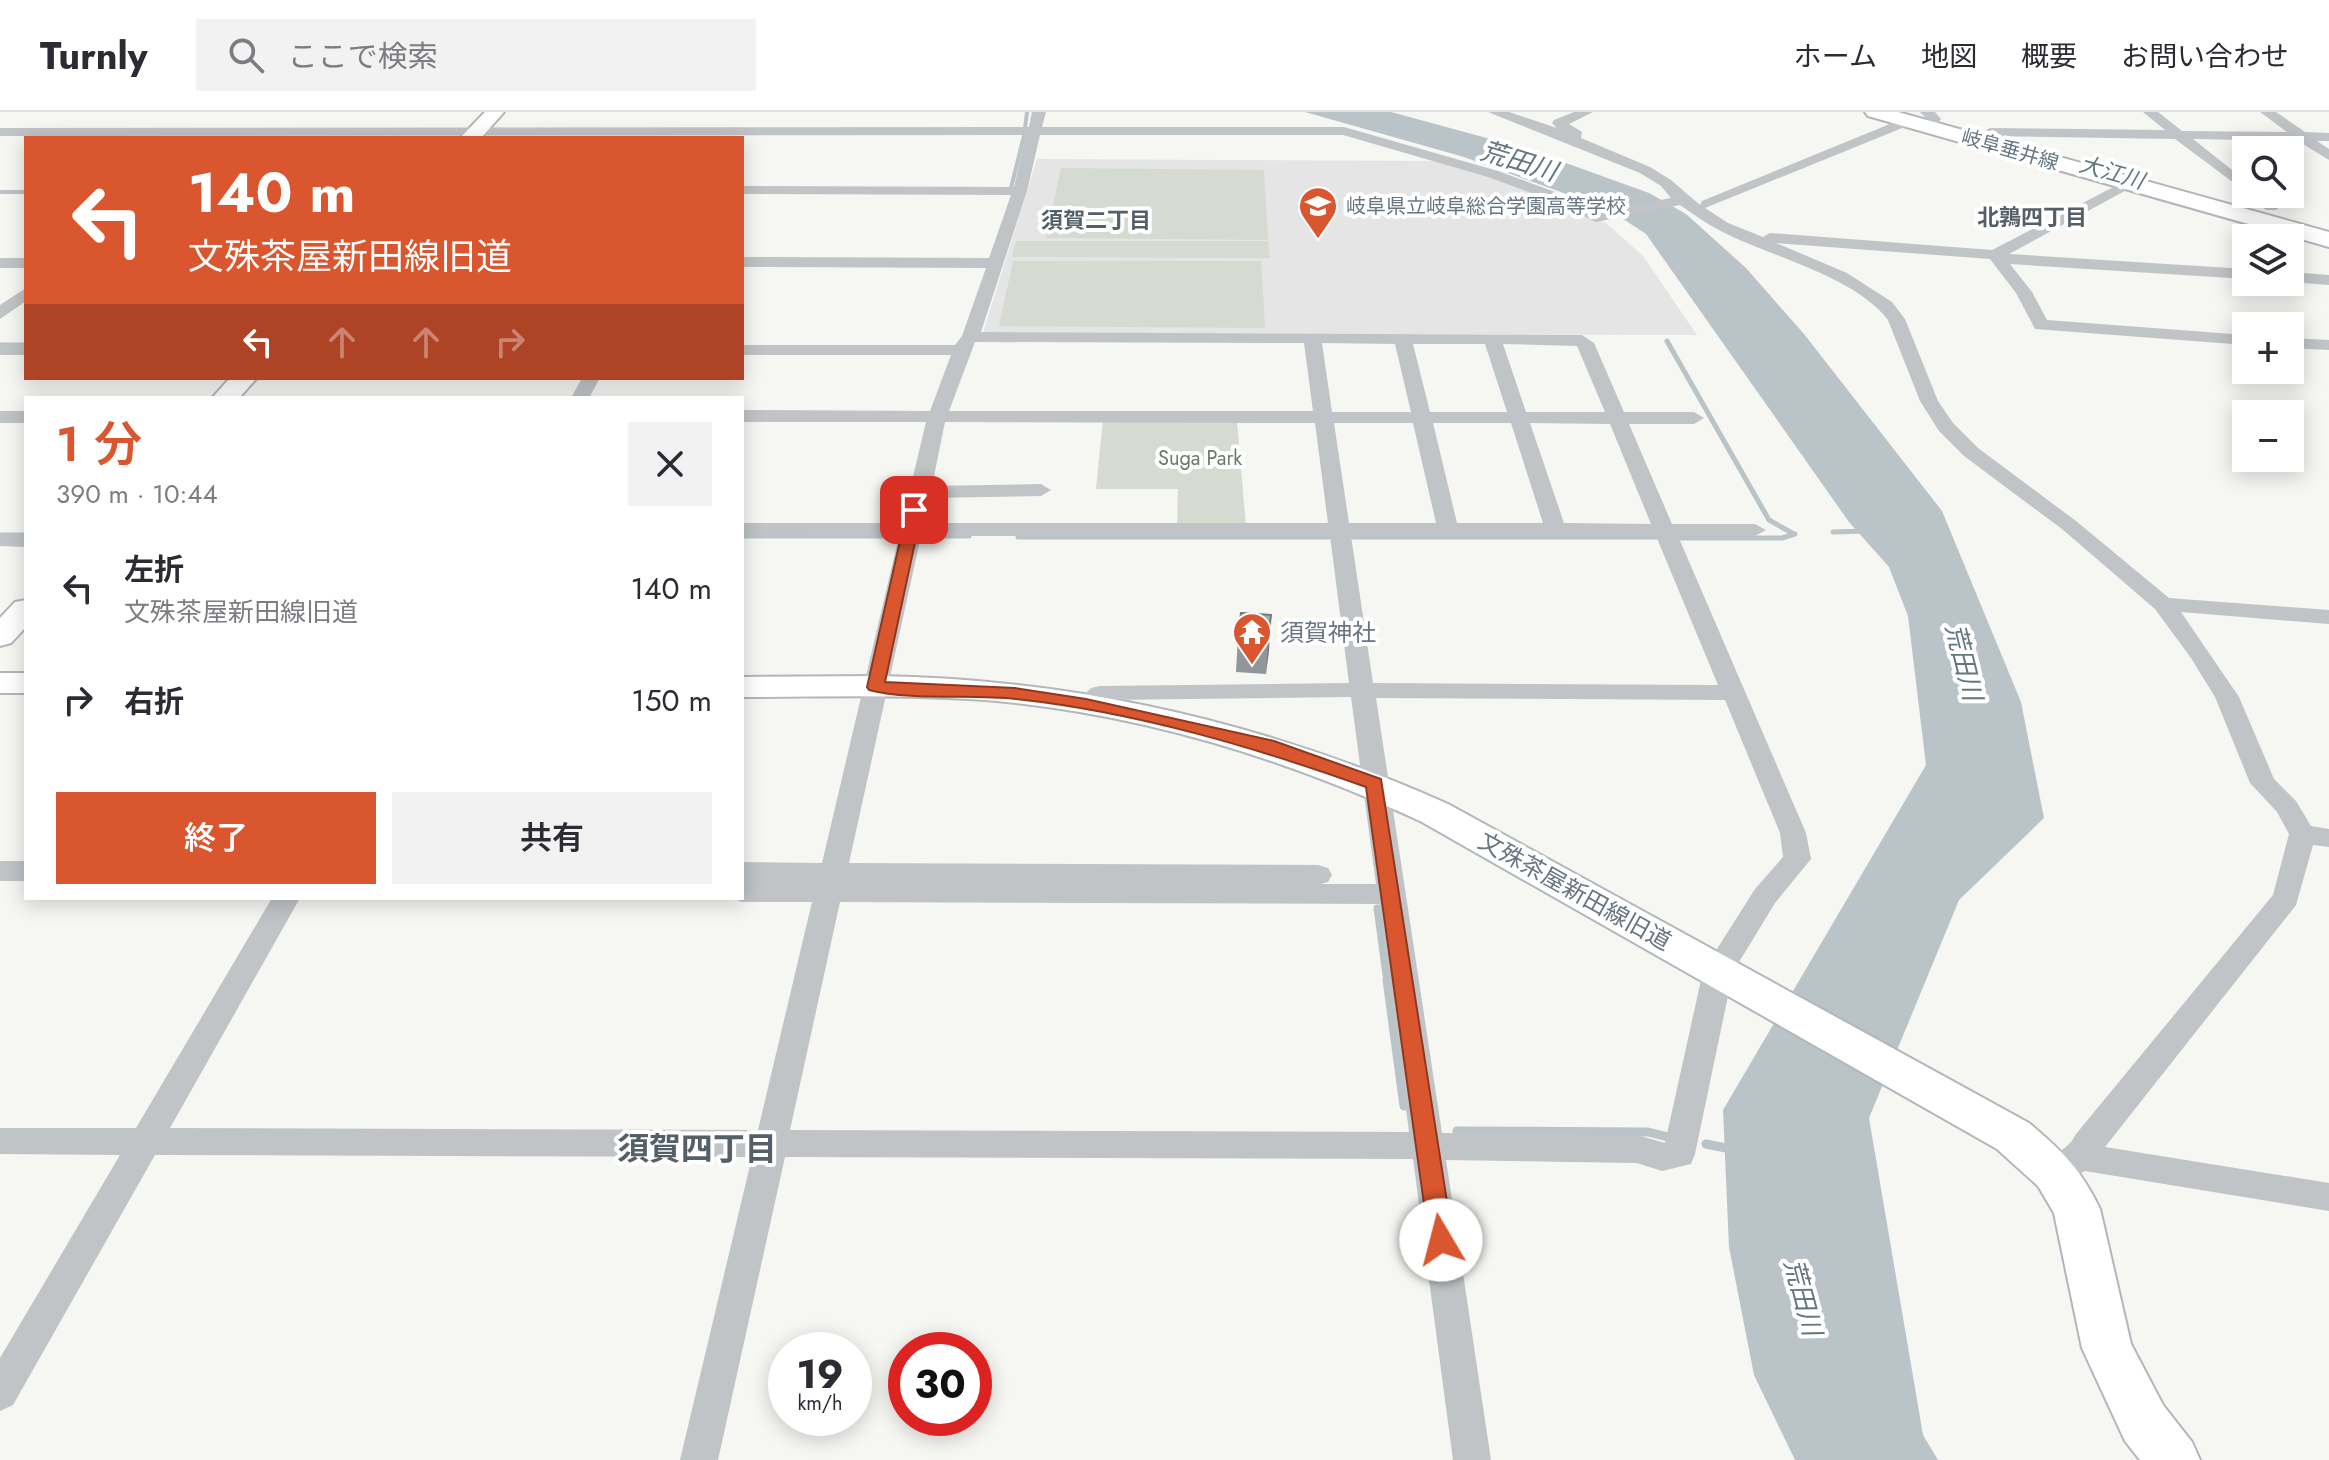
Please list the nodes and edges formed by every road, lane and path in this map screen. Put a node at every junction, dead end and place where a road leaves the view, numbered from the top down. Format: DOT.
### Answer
graph roads {
  1 [pos="495,112"];
  2 [pos="747,112"];
  3 [pos="1039,112"];
  4 [pos="1495,112"];
  5 [pos="1586,112"];
  6 [pos="1875,112"];
  7 [pos="2150,112"];
  8 [pos="2267,112"];
  9 [pos="248,119"];
  10 [pos="1926,121"];
  11 [pos="1561,125"];
  12 [pos="0,132"];
  13 [pos="1035,132"];
  14 [pos="1990,132"];
  15 [pos="227,135"];
  16 [pos="473,135"];
  17 [pos="734,135"];
  18 [pos="2179,135"];
  19 [pos="2301,136"];
  20 [pos="2304,136"];
  21 [pos="2329,137"];
  22 [pos="2304,138"];
  23 [pos="1603,151"];
  24 [pos="2329,156"];
  25 [pos="2232,177"];
  26 [pos="2127,184"];
  27 [pos="744,193"];
  28 [pos="1019,193"];
  29 [pos="1676,201"];
  30 [pos="1707,210"];
  31 [pos="2329,240"];
  32 [pos="1997,256"];
  33 [pos="744,262"];
  34 [pos="0,263"];
  35 [pos="24,263"];
  36 [pos="995,263"];
  37 [pos="2232,273"];
  38 [pos="2304,278"];
  39 [pos="2329,280"];
  40 [pos="24,295"];
  41 [pos="0,314"];
  42 [pos="1312,337"];
  43 [pos="1403,338"];
  44 [pos="1492,339"];
  45 [pos="2232,339"];
  46 [pos="0,342"];
  47 [pos="24,342"];
  48 [pos="966,344"];
  49 [pos="2304,344"];
  50 [pos="2329,345"];
  51 [pos="744,347"];
  52 [pos="0,350"];
  53 [pos="24,350"];
  54 [pos="242,380"];
  55 [pos="227,396"];
  56 [pos="744,416"];
  57 [pos="0,417"];
  58 [pos="24,417"];
  59 [pos="937,417"];
  60 [pos="1518,417"];
  61 [pos="1618,417"];
  62 [pos="1323,418"];
  63 [pos="1423,418"];
  64 [pos="1694,418"];
  65 [pos="1041,490"];
  66 [pos="919,492"];
  67 [pos="0,528"];
  68 [pos="24,528"];
  69 [pos="744,529"];
  70 [pos="1448,530"];
  71 [pos="1556,530"];
  72 [pos="1755,530"];
  73 [pos="908,536"];
  74 [pos="1340,536"];
  75 [pos="1667,537"];
  76 [pos="0,540"];
  77 [pos="24,541"];
  78 [pos="744,542"];
  79 [pos="2163,604"];
  80 [pos="24,611"];
  81 [pos="2329,617"];
  82 [pos="0,636"];
  83 [pos="0,683"];
  84 [pos="24,683"];
  85 [pos="744,687"];
  86 [pos="875,687"];
  87 [pos="1360,690"];
  88 [pos="1731,693"];
  89 [pos="1086,704"];
  90 [pos="1375,783"];
  91 [pos="2316,836"];
  92 [pos="0,871"];
  93 [pos="24,871"];
  94 [pos="744,872"];
  95 [pos="831,882"];
  96 [pos="1389,885"];
  97 [pos="0,889"];
  98 [pos="24,889"];
  99 [pos="744,892"];
  100 [pos="285,900"];
  101 [pos="1728,977"];
  102 [pos="0,1141"];
  103 [pos="146,1141"];
  104 [pos="770,1146"];
  105 [pos="1428,1146"];
  106 [pos="2068,1165"];
  107 [pos="2329,1197"];
  108 [pos="0,1393"];
  109 [pos="699,1460"];
  110 [pos="1472,1460"];
  111 [pos="2173,1460"];
  1 -- 16 [label="street"];
  2 -- 17 [label="street"];
  3 -- 13 [label="street"];
  4 -- 23 [label="street"];
  5 -- 11 [label="street"];
  6 -- 10 [label="main road, 岐阜垂井線"];
  7 -- 18 [label="street"];
  8 -- 19 [label="street"];
  9 -- 15 [label="street"];
  10 -- 26 [label="main road, 岐阜垂井線"];
  10 -- 30 [label="street"];
  11 -- 23 [label="street"];
  11 -- 30 [label="street"];
  12 -- 15 [label="street"];
  13 -- 17 [label="street"];
  13 -- 28 [label="street"];
  13 -- 29 [label="street"];
  14 -- 18 [label="street"];
  15 -- 16 [label="street"];
  16 -- 17 [label="street"];
  18 -- 19 [label="street"];
  18 -- 25 [label="street"];
  20 -- 21 [label="street"];
  22 -- 24 [label="street"];
  23 -- 29 [label="street"];
  26 -- 31 [label="main road, 岐阜垂井線"];
  26 -- 32 [label="street"];
  27 -- 28 [label="street"];
  28 -- 36 [label="street"];
  29 -- 30 [label="street"];
  30 -- 32 [label="street"];
  30 -- 79 [label="street"];
  32 -- 37 [label="street"];
  32 -- 45 [label="street"];
  33 -- 36 [label="street"];
  34 -- 35 [label="street"];
  36 -- 48 [label="street"];
  38 -- 39 [label="street"];
  40 -- 41 [label="street"];
  42 -- 43 [label="street"];
  42 -- 48 [label="street"];
  42 -- 62 [label="street"];
  43 -- 44 [label="street"];
  43 -- 63 [label="street"];
  44 -- 60 [label="street"];
  44 -- 61 [label="street"];
  46 -- 47 [label="street"];
  48 -- 51 [label="street"];
  48 -- 59 [label="street"];
  49 -- 50 [label="street"];
  52 -- 53 [label="street"];
  54 -- 55 [label="street"];
  56 -- 59 [label="street"];
  57 -- 58 [label="street"];
  59 -- 62 [label="street"];
  59 -- 66 [label="street"];
  60 -- 61 [label="street"];
  60 -- 63 [label="street"];
  60 -- 71 [label="street"];
  61 -- 64 [label="street"];
  61 -- 75 [label="street"];
  62 -- 63 [label="street"];
  62 -- 74 [label="street"];
  63 -- 70 [label="street"];
  65 -- 66 [label="street"];
  66 -- 73 [label="street"];
  67 -- 68 [label="street"];
  69 -- 73 [label="street"];
  70 -- 71 [label="street"];
  70 -- 74 [label="street"];
  71 -- 75 [label="street"];
  72 -- 75 [label="street"];
  73 -- 74 [label="street"];
  73 -- 78 [label="street"];
  73 -- 86 [label="street"];
  74 -- 75 [label="street"];
  74 -- 87 [label="street"];
  75 -- 88 [label="street"];
  76 -- 77 [label="street"];
  79 -- 81 [label="street"];
  79 -- 91 [label="street"];
  80 -- 82 [label="street"];
  83 -- 84 [label="street"];
  85 -- 86 [label="street, 文殊茶屋新田線旧道"];
  86 -- 89 [label="street, 文殊茶屋新田線旧道"];
  86 -- 95 [label="street"];
  87 -- 88 [label="street"];
  87 -- 89 [label="street"];
  87 -- 90 [label="street"];
  88 -- 101 [label="street"];
  89 -- 90 [label="street, 文殊茶屋新田線旧道"];
  90 -- 96 [label="street"];
  90 -- 101 [label="street, 文殊茶屋新田線旧道"];
  91 -- 106 [label="street"];
  92 -- 93 [label="street"];
  94 -- 95 [label="street"];
  95 -- 96 [label="street"];
  95 -- 99 [label="street"];
  95 -- 104 [label="street"];
  96 -- 105 [label="street"];
  97 -- 98 [label="street"];
  100 -- 103 [label="street"];
  101 -- 105 [label="street"];
  101 -- 106 [label="street, 文殊茶屋新田線旧道"];
  102 -- 103 [label="street"];
  103 -- 104 [label="street"];
  103 -- 108 [label="street"];
  104 -- 105 [label="street"];
  104 -- 109 [label="street"];
  105 -- 110 [label="street"];
  106 -- 107 [label="street"];
  106 -- 111 [label="street, 文殊茶屋新田線旧道"];
}
